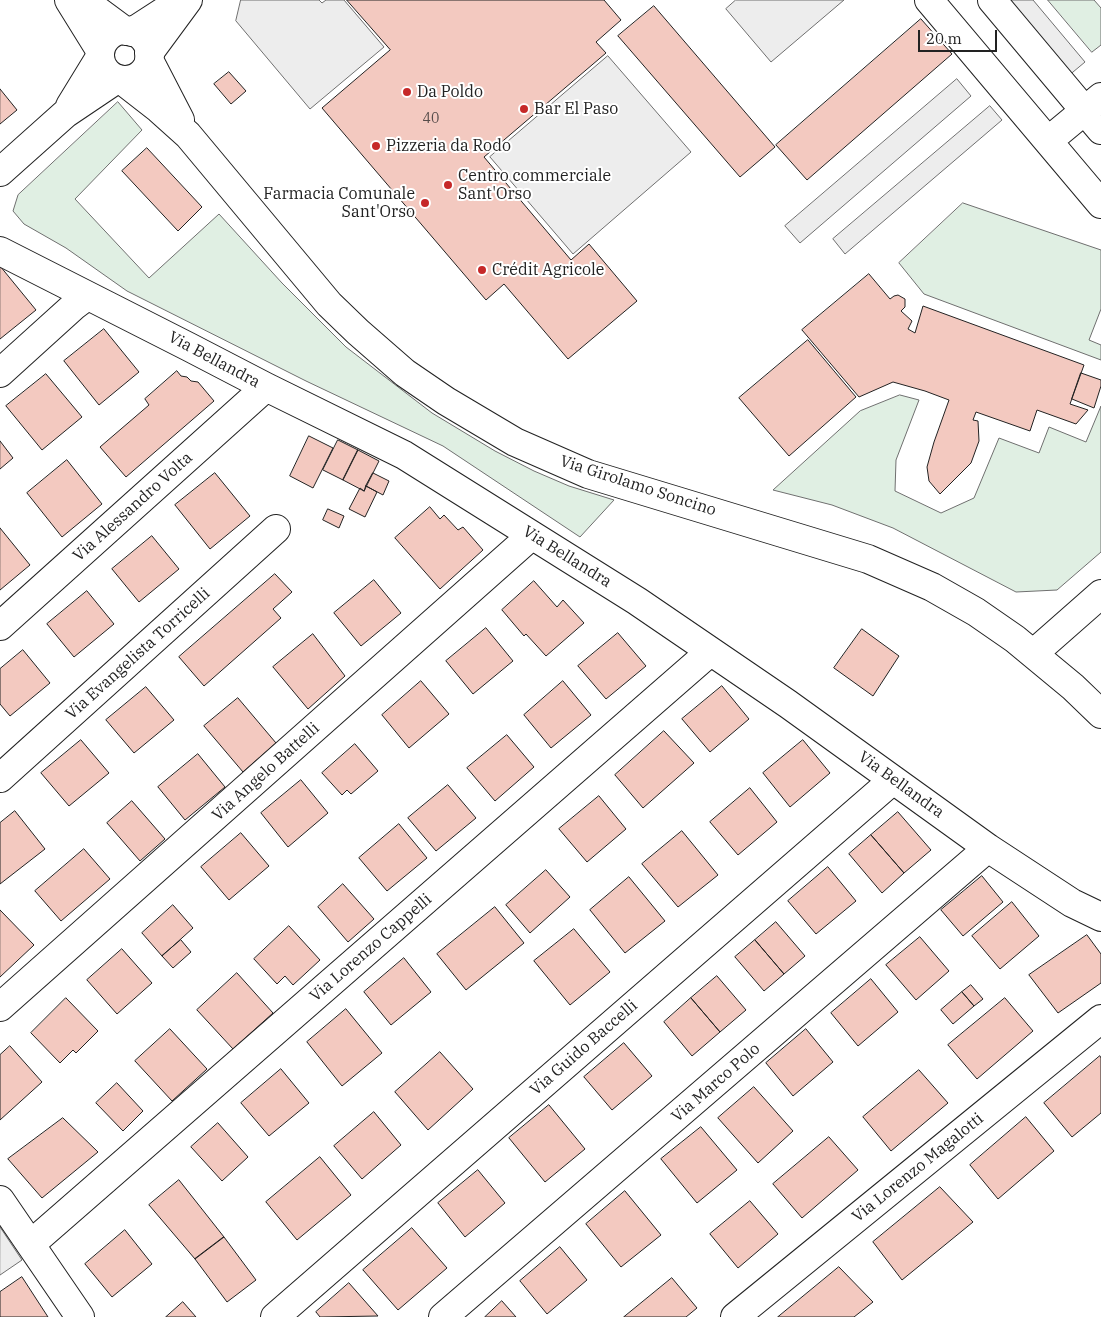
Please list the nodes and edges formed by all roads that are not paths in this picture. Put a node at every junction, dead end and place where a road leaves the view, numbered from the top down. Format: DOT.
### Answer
graph roads {
  1 [pos="69,0"];
  2 [pos="83,0"];
  3 [pos="182,0"];
  4 [pos="188,0"];
  5 [pos="929,0"];
  6 [pos="992,0"];
  7 [pos="128,31"];
  8 [pos="100,54"];
  9 [pos="149,56"];
  10 [pos="120,80"];
  11 [pos="1096,112"];
  12 [pos="65,114"];
  13 [pos="188,135"];
  14 [pos="1048,141"];
  15 [pos="0,172"];
  16 [pos="1101,204"];
  17 [pos="0,251"];
  18 [pos="87,296"];
  19 [pos="0,373"];
  20 [pos="266,387"];
  21 [pos="276,529"];
  22 [pos="531,536"];
  23 [pos="1101,594"];
  24 [pos="0,626"];
  25 [pos="710,652"];
  26 [pos="1034,653"];
  27 [pos="1101,714"];
  28 [pos="0,778"];
  29 [pos="893,780"];
  30 [pos="988,848"];
  31 [pos="1101,917"];
  32 [pos="0,1008"];
  33 [pos="1101,1019"];
  34 [pos="0,1200"];
  35 [pos="32,1244"];
  36 [pos="80,1317"];
  37 [pos="275,1317"];
  38 [pos="443,1317"];
  39 [pos="734,1317"];
  1 -- 8 [label="street, Via Girolamo Soncino"];
  2 -- 7 [label="street, Via Girolamo Soncino"];
  3 -- 7 [label="street"];
  4 -- 9 [label="street"];
  5 -- 14 [label="street"];
  6 -- 11 [label="street"];
  7 -- 8 [label="street"];
  7 -- 9 [label="street, Via Girolamo Soncino"];
  8 -- 10 [label="street, Via Girolamo Soncino"];
  8 -- 12 [label="street"];
  9 -- 10 [label="street"];
  9 -- 13 [label="street, Via Girolamo Soncino"];
  10 -- 12 [label="street"];
  10 -- 13 [label="street, Via Girolamo Soncino"];
  11 -- 14 [label="street"];
  12 -- 15 [label="street"];
  13 -- 26 [label="street, Via Girolamo Soncino"];
  14 -- 16 [label="street"];
  17 -- 18 [label="street, Via Bellandra"];
  18 -- 19 [label="street"];
  18 -- 20 [label="street, Via Bellandra"];
  20 -- 22 [label="street, Via Bellandra"];
  20 -- 24 [label="street, Via Alessandro Volta"];
  21 -- 28 [label="street, Via Evangelista Torricelli"];
  22 -- 25 [label="street, Via Bellandra"];
  22 -- 32 [label="street, Via Angelo Battelli"];
  23 -- 26 [label="street"];
  25 -- 29 [label="street, Via Bellandra"];
  25 -- 35 [label="street, Via Lorenzo Cappelli"];
  26 -- 27 [label="street, Via Girolamo Soncino"];
  29 -- 30 [label="street, Via Bellandra"];
  29 -- 37 [label="street, Via Guido Baccelli"];
  30 -- 31 [label="street, Via Bellandra"];
  30 -- 38 [label="street, Via Marco Polo"];
  33 -- 39 [label="street, Via Lorenzo Magalotti"];
  34 -- 35 [label="street"];
  35 -- 36 [label="street"];
}
